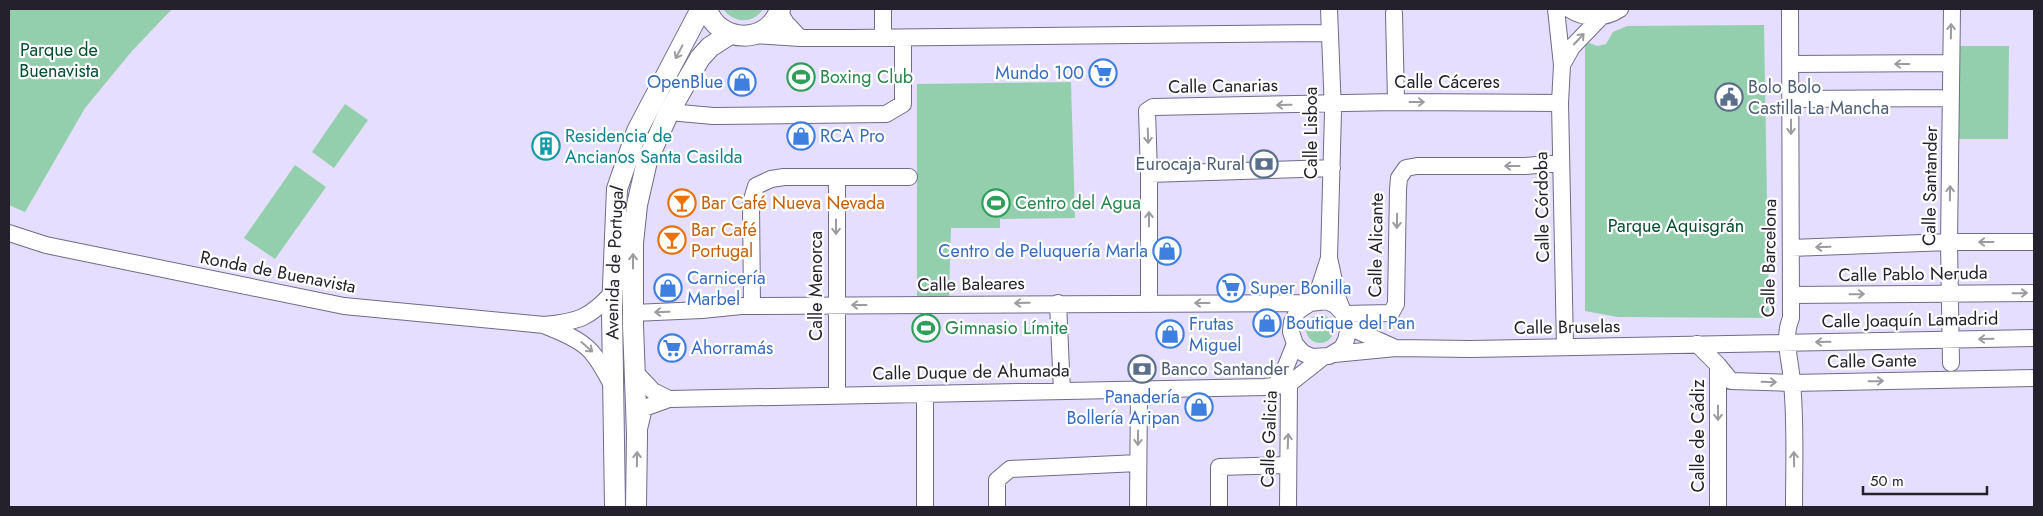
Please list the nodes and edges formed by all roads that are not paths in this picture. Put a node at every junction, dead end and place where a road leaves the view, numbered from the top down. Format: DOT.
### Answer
graph roads {
  1 [pos="701,9"];
  2 [pos="707,9"];
  3 [pos="883,9"];
  4 [pos="1329,9"];
  5 [pos="1556,9"];
  6 [pos="1569,9"];
  7 [pos="1620,9"];
  8 [pos="1790,9"];
  9 [pos="1952,9"];
  10 [pos="780,10"];
  11 [pos="1394,13"];
  12 [pos="1600,18"];
  13 [pos="1329,33"];
  14 [pos="730,34"];
  15 [pos="754,35"];
  16 [pos="800,38"];
  17 [pos="883,38"];
  18 [pos="903,38"];
  19 [pos="1791,64"];
  20 [pos="1951,64"];
  21 [pos="1562,65"];
  22 [pos="1951,98"];
  23 [pos="1791,99"];
  24 [pos="1396,102"];
  25 [pos="1333,103"];
  26 [pos="1560,103"];
  27 [pos="669,112"];
  28 [pos="1561,163"];
  29 [pos="1332,168"];
  30 [pos="1149,174"];
  31 [pos="910,177"];
  32 [pos="836,178"];
  33 [pos="9,233"];
  34 [pos="1949,242"];
  35 [pos="2034,242"];
  36 [pos="1790,248"];
  37 [pos="1329,258"];
  38 [pos="613,292"];
  39 [pos="1950,293"];
  40 [pos="2034,293"];
  41 [pos="1791,295"];
  42 [pos="1313,302"];
  43 [pos="1058,303"];
  44 [pos="1149,303"];
  45 [pos="836,305"];
  46 [pos="752,306"];
  47 [pos="633,313"];
  48 [pos="1346,321"];
  49 [pos="544,325"];
  50 [pos="2034,338"];
  51 [pos="1950,340"];
  52 [pos="1787,342"];
  53 [pos="1738,343"];
  54 [pos="1295,344"];
  55 [pos="1696,344"];
  56 [pos="1565,347"];
  57 [pos="1396,348"];
  58 [pos="1328,356"];
  59 [pos="1951,363"];
  60 [pos="1718,365"];
  61 [pos="635,372"];
  62 [pos="2034,378"];
  63 [pos="1792,383"];
  64 [pos="1282,385"];
  65 [pos="612,387"];
  66 [pos="1062,390"];
  67 [pos="1139,390"];
  68 [pos="926,394"];
  69 [pos="837,395"];
  70 [pos="669,399"];
  71 [pos="637,434"];
  72 [pos="1138,463"];
  73 [pos="1287,465"];
  74 [pos="615,507"];
  75 [pos="636,507"];
  76 [pos="925,507"];
  77 [pos="997,507"];
  78 [pos="1138,507"];
  79 [pos="1219,507"];
  80 [pos="1288,507"];
  81 [pos="1718,507"];
  82 [pos="1794,507"];
  1 -- 38 [label="main road, Avenida de Portugal, one-way"];
  2 -- 14 [label="main road"];
  3 -- 17 [label="street"];
  4 -- 13 [label="street, Calle Lisboa"];
  5 -- 21 [label="street, Calle Córdoba"];
  6 -- 12 [label="street"];
  7 -- 12 [label="street"];
  8 -- 19 [label="street, Calle Barcelona"];
  20 -- 9 [label="street, Calle Santander, one-way"];
  10 -- 15 [label="main road"];
  10 -- 16 [label="street"];
  11 -- 24 [label="street"];
  21 -- 12 [label="street, Calle Córdoba, one-way"];
  13 -- 18 [label="street"];
  13 -- 25 [label="street, Calle Lisboa"];
  14 -- 15 [label="main road"];
  14 -- 27 [label="main road, Avenida de Portugal"];
  15 -- 16 [label="street"];
  16 -- 17 [label="street"];
  17 -- 18 [label="street"];
  18 -- 27 [label="street"];
  20 -- 19 [label="street, one-way"];
  19 -- 23 [label="street, Calle Barcelona"];
  20 -- 22 [label="street, Calle Santander"];
  21 -- 26 [label="street, Calle Córdoba"];
  22 -- 23 [label="street"];
  34 -- 22 [label="street, Calle Santander, one-way"];
  23 -- 36 [label="street, Calle Barcelona, one-way"];
  24 -- 25 [label="street, Calle Cáceres"];
  24 -- 26 [label="street, Calle Cáceres, one-way"];
  25 -- 29 [label="street, Calle Lisboa"];
  25 -- 30 [label="street, Calle Canarias, one-way"];
  26 -- 28 [label="street, Calle Córdoba"];
  47 -- 27 [label="main road, Avenida de Portugal, one-way"];
  28 -- 48 [label="street, Calle Alicante, one-way"];
  28 -- 56 [label="street, Calle Córdoba"];
  29 -- 30 [label="street"];
  29 -- 37 [label="street, Calle Lisboa"];
  44 -- 30 [label="street, Calle Canarias, one-way"];
  31 -- 32 [label="street"];
  32 -- 45 [label="street, Calle Menorca, one-way"];
  32 -- 46 [label="street"];
  33 -- 49 [label="street, Ronda de Buenavista"];
  35 -- 34 [label="street, one-way"];
  34 -- 36 [label="street, one-way"];
  34 -- 39 [label="street, Calle Santander"];
  36 -- 41 [label="street, Calle Barcelona"];
  37 -- 42 [label="street, Calle Lisboa"];
  37 -- 48 [label="street, Calle Lisboa"];
  38 -- 49 [label="street, Ronda de Buenavista"];
  38 -- 65 [label="main road, Avenida de Portugal"];
  39 -- 40 [label="street, Calle Pablo Neruda, one-way"];
  41 -- 39 [label="street, Calle Pablo Neruda, one-way"];
  39 -- 51 [label="street, Calle Santander"];
  41 -- 52 [label="street, Calle Barcelona"];
  42 -- 44 [label="street, Calle Baleares, one-way"];
  42 -- 48 [label="street"];
  42 -- 54 [label="street"];
  43 -- 44 [label="street, Calle Baleares"];
  43 -- 45 [label="street, Calle Baleares, one-way"];
  43 -- 66 [label="street"];
  45 -- 46 [label="street, Calle Baleares"];
  45 -- 69 [label="street, Calle Menorca"];
  46 -- 47 [label="street, Calle Baleares, one-way"];
  47 -- 61 [label="main road, Avenida de Portugal"];
  48 -- 57 [label="street, Calle Bruselas"];
  48 -- 58 [label="street"];
  49 -- 65 [label="street, Ronda de Buenavista, one-way"];
  50 -- 51 [label="street, Calle Joaquín Lamadrid, one-way"];
  51 -- 52 [label="street, Calle Joaquín Lamadrid, one-way"];
  51 -- 59 [label="street, Calle Santander"];
  52 -- 53 [label="street, Calle Bruselas"];
  52 -- 63 [label="street, Calle Barcelona"];
  53 -- 55 [label="street, Calle Bruselas"];
  53 -- 60 [label="street"];
  54 -- 58 [label="street"];
  54 -- 64 [label="street"];
  55 -- 56 [label="street, Calle Bruselas"];
  55 -- 60 [label="street, Calle de Cádiz"];
  56 -- 57 [label="street, Calle Bruselas"];
  57 -- 58 [label="street, Calle Bruselas"];
  58 -- 64 [label="street, Calle Galicia"];
  60 -- 63 [label="street, Calle Gante, one-way"];
  60 -- 81 [label="street, Calle de Cádiz, one-way"];
  61 -- 70 [label="street"];
  61 -- 71 [label="main road, Avenida de Portugal"];
  63 -- 62 [label="street, Calle Gante, one-way"];
  82 -- 63 [label="street, Calle Barcelona, one-way"];
  64 -- 67 [label="street, Calle Duque de Ahumada"];
  73 -- 64 [label="street, Calle Galicia, one-way"];
  65 -- 74 [label="main road, Avenida de Portugal"];
  66 -- 67 [label="street, Calle Duque de Ahumada"];
  66 -- 68 [label="street, Calle Duque de Ahumada"];
  67 -- 72 [label="street, one-way"];
  68 -- 69 [label="street, Calle Duque de Ahumada"];
  68 -- 76 [label="street"];
  69 -- 70 [label="street, Calle Duque de Ahumada"];
  70 -- 71 [label="street, Calle Duque de Ahumada"];
  75 -- 71 [label="main road, Avenida de Portugal, one-way"];
  72 -- 77 [label="street"];
  72 -- 78 [label="street"];
  73 -- 79 [label="street"];
  73 -- 80 [label="street, Calle Galicia"];
}
